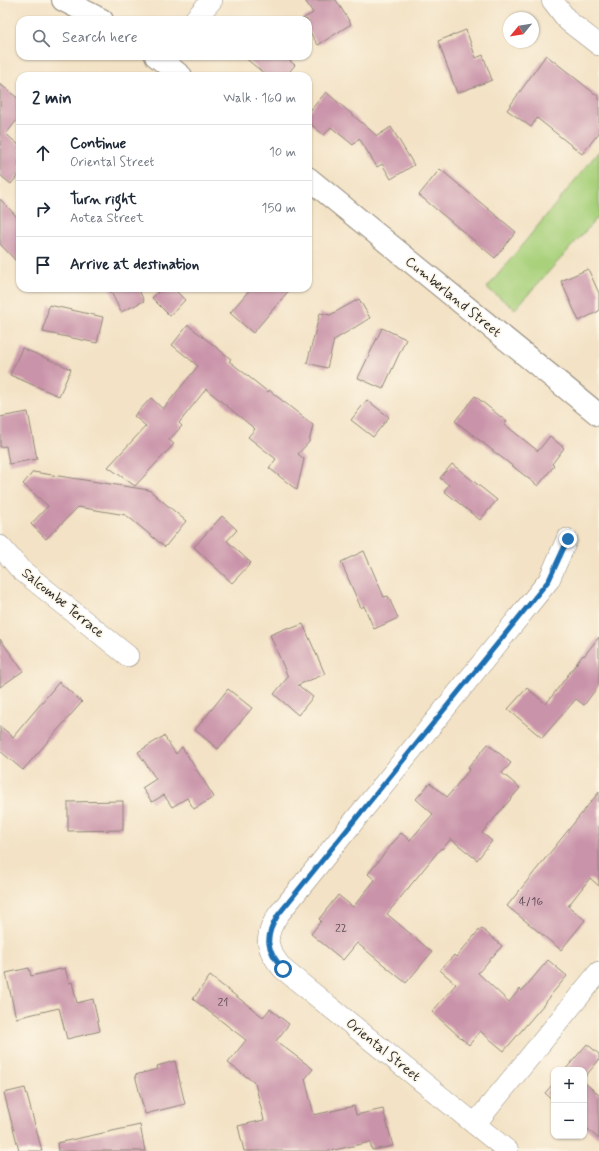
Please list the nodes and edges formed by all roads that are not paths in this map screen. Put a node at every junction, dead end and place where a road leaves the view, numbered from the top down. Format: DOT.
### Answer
graph roads {
  1 [pos="63,0"];
  2 [pos="212,0"];
  3 [pos="552,0"];
  4 [pos="94,16"];
  5 [pos="198,16"];
  6 [pos="599,45"];
  7 [pos="162,60"];
  8 [pos="176,72"];
  9 [pos="312,181"];
  10 [pos="599,415"];
  11 [pos="568,539"];
  12 [pos="0,546"];
  13 [pos="128,656"];
  14 [pos="599,972"];
  15 [pos="475,1124"];
  16 [pos="508,1151"];
  1 -- 4 [label="main road"];
  2 -- 5 [label="street"];
  3 -- 6 [label="street"];
  7 -- 8 [label="main road"];
  9 -- 10 [label="main road, Cumberland Street"];
  11 -- 15 [label="street, Oriental Street"];
  12 -- 13 [label="street, Salcombe Terrace"];
  14 -- 15 [label="street"];
  15 -- 16 [label="street, Oriental Street"];
}
